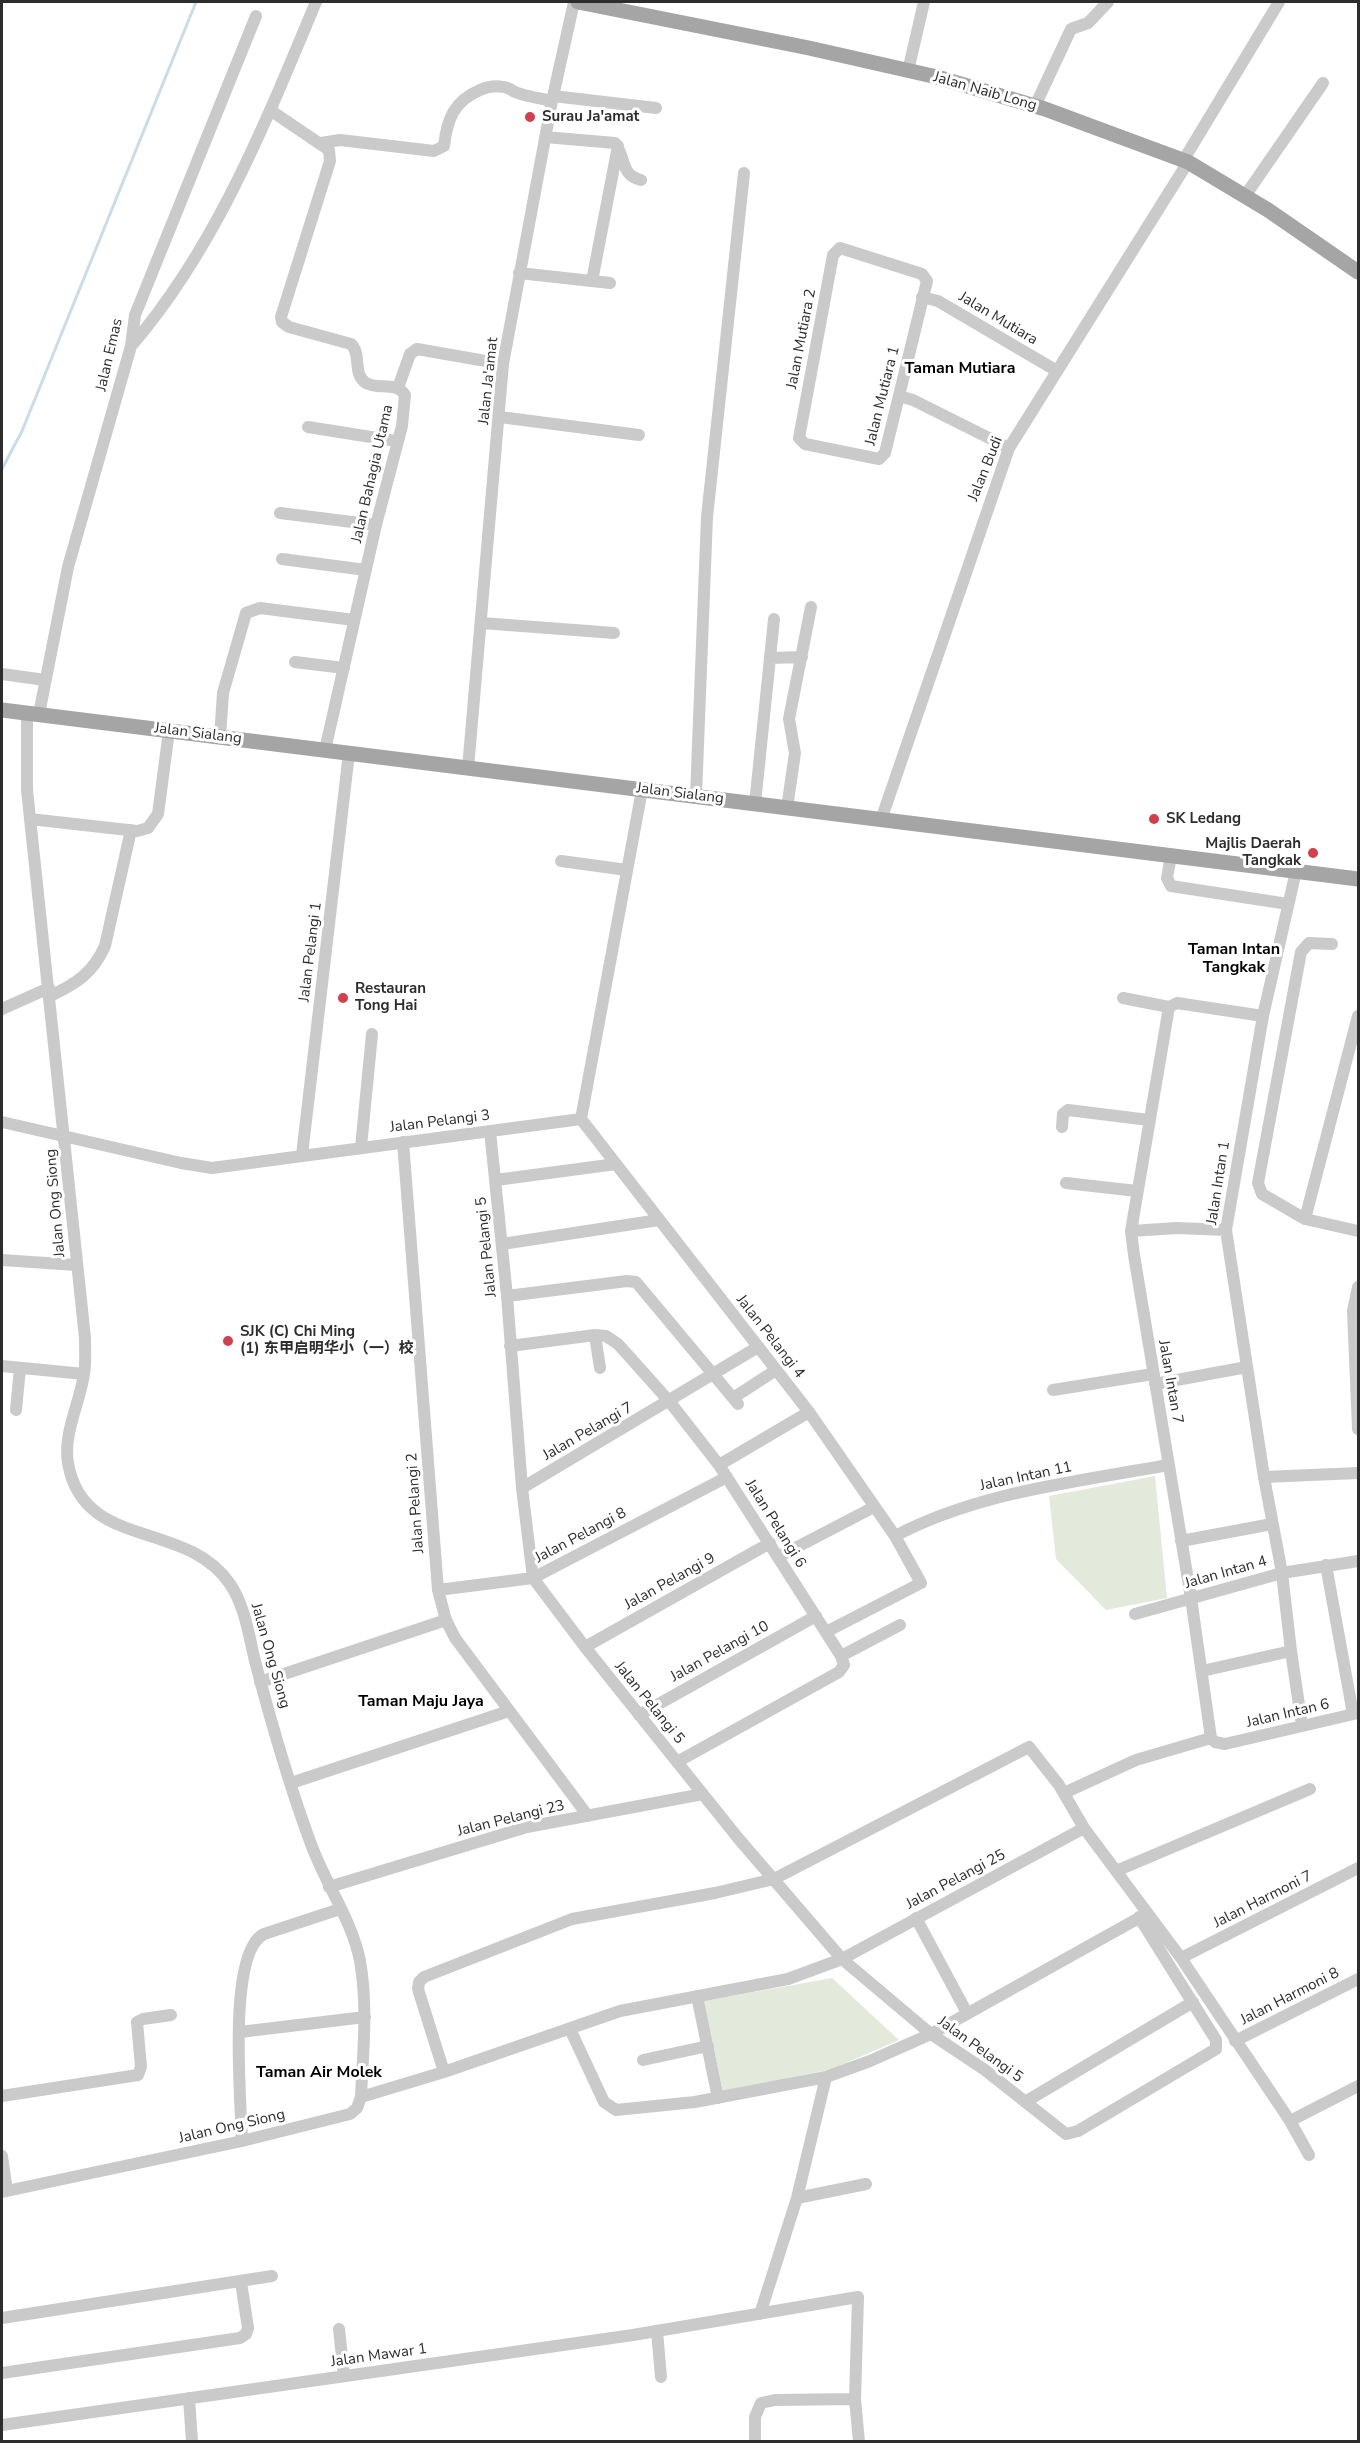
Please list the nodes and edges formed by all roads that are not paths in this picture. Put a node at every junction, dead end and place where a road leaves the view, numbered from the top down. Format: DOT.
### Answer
graph roads {
  1 [pos="316,2"];
  2 [pos="576,2"];
  3 [pos="924,2"];
  4 [pos="1108,2"];
  5 [pos="1279,2"];
  6 [pos="611,4"];
  7 [pos="256,16"];
  8 [pos="908,71"];
  9 [pos="1323,83"];
  10 [pos="553,98"];
  11 [pos="1035,106"];
  12 [pos="656,108"];
  13 [pos="270,110"];
  14 [pos="545,137"];
  15 [pos="321,143"];
  16 [pos="618,146"];
  17 [pos="1186,162"];
  18 [pos="744,173"];
  19 [pos="641,180"];
  20 [pos="1245,196"];
  21 [pos="881,260"];
  22 [pos="1359,272"];
  23 [pos="519,273"];
  24 [pos="592,281"];
  25 [pos="610,283"];
  26 [pos="922,297"];
  27 [pos="131,346"];
  28 [pos="503,364"];
  29 [pos="1057,371"];
  30 [pos="398,388"];
  31 [pos="899,396"];
  32 [pos="500,417"];
  33 [pos="308,427"];
  34 [pos="639,435"];
  35 [pos="396,441"];
  36 [pos="1009,448"];
  37 [pos="840,452"];
  38 [pos="280,513"];
  39 [pos="376,525"];
  40 [pos="282,559"];
  41 [pos="366,570"];
  42 [pos="811,608"];
  43 [pos="774,618"];
  44 [pos="354,620"];
  45 [pos="482,623"];
  46 [pos="614,633"];
  47 [pos="802,657"];
  48 [pos="770,658"];
  49 [pos="294,662"];
  50 [pos="344,668"];
  51 [pos="2,674"];
  52 [pos="45,680"];
  53 [pos="2,710"];
  54 [pos="33,714"];
  55 [pos="169,730"];
  56 [pos="220,737"];
  57 [pos="325,750"];
  58 [pos="349,753"];
  59 [pos="468,768"];
  60 [pos="642,790"];
  61 [pos="696,796"];
  62 [pos="755,804"];
  63 [pos="787,808"];
  64 [pos="30,819"];
  65 [pos="881,820"];
  66 [pos="131,830"];
  67 [pos="1171,856"];
  68 [pos="561,861"];
  69 [pos="627,870"];
  70 [pos="1296,871"];
  71 [pos="1359,879"];
  72 [pos="1288,904"];
  73 [pos="1332,944"];
  74 [pos="49,992"];
  75 [pos="1123,998"];
  76 [pos="1169,1008"];
  77 [pos="2,1009"];
  78 [pos="1263,1016"];
  79 [pos="1358,1016"];
  80 [pos="372,1034"];
  81 [pos="581,1119"];
  82 [pos="1149,1120"];
  83 [pos="2,1122"];
  84 [pos="1062,1127"];
  85 [pos="490,1131"];
  86 [pos="66,1138"];
  87 [pos="403,1143"];
  88 [pos="361,1147"];
  89 [pos="302,1155"];
  90 [pos="616,1164"];
  91 [pos="496,1180"];
  92 [pos="1066,1183"];
  93 [pos="1137,1191"];
  94 [pos="1305,1219"];
  95 [pos="659,1220"];
  96 [pos="1226,1230"];
  97 [pos="1131,1231"];
  98 [pos="1359,1231"];
  99 [pos="502,1244"];
  100 [pos="2,1260"];
  101 [pos="76,1265"];
  102 [pos="1359,1287"];
  103 [pos="507,1296"];
  104 [pos="595,1335"];
  105 [pos="510,1346"];
  106 [pos="758,1347"];
  107 [pos="1356,1362"];
  108 [pos="2,1366"];
  109 [pos="1247,1367"];
  110 [pos="20,1368"];
  111 [pos="600,1368"];
  112 [pos="776,1370"];
  113 [pos="84,1374"];
  114 [pos="713,1374"];
  115 [pos="1154,1379"];
  116 [pos="1053,1390"];
  117 [pos="669,1401"];
  118 [pos="16,1410"];
  119 [pos="809,1412"];
  120 [pos="1359,1429"];
  121 [pos="1168,1464"];
  122 [pos="719,1465"];
  123 [pos="1359,1473"];
  124 [pos="727,1477"];
  125 [pos="1264,1477"];
  126 [pos="522,1488"];
  127 [pos="874,1507"];
  128 [pos="1272,1524"];
  129 [pos="895,1536"];
  130 [pos="1181,1541"];
  131 [pos="770,1543"];
  132 [pos="778,1557"];
  133 [pos="1359,1561"];
  134 [pos="1326,1565"];
  135 [pos="1282,1573"];
  136 [pos="533,1578"];
  137 [pos="438,1590"];
  138 [pos="1191,1598"];
  139 [pos="1135,1614"];
  140 [pos="816,1616"];
  141 [pos="446,1620"];
  142 [pos="900,1625"];
  143 [pos="826,1632"];
  144 [pos="585,1647"];
  145 [pos="1291,1651"];
  146 [pos="841,1656"];
  147 [pos="1202,1671"];
  148 [pos="260,1682"];
  149 [pos="509,1711"];
  150 [pos="1356,1714"];
  151 [pos="639,1715"];
  152 [pos="1302,1725"];
  153 [pos="1211,1738"];
  154 [pos="677,1762"];
  155 [pos="291,1783"];
  156 [pos="1310,1789"];
  157 [pos="1064,1793"];
  158 [pos="703,1794"];
  159 [pos="588,1816"];
  160 [pos="1084,1828"];
  161 [pos="1359,1868"];
  162 [pos="1116,1871"];
  163 [pos="774,1880"];
  164 [pos="329,1887"];
  165 [pos="340,1909"];
  166 [pos="1143,1915"];
  167 [pos="916,1918"];
  168 [pos="1181,1958"];
  169 [pos="842,1959"];
  170 [pos="1359,1979"];
  171 [pos="698,1996"];
  172 [pos="1193,2002"];
  173 [pos="967,2013"];
  174 [pos="171,2015"];
  175 [pos="365,2017"];
  176 [pos="570,2030"];
  177 [pos="240,2032"];
  178 [pos="931,2034"];
  179 [pos="1235,2041"];
  180 [pos="708,2046"];
  181 [pos="643,2060"];
  182 [pos="444,2072"];
  183 [pos="826,2077"];
  184 [pos="1359,2086"];
  185 [pos="2,2096"];
  186 [pos="361,2097"];
  187 [pos="718,2098"];
  188 [pos="1025,2102"];
  189 [pos="1290,2121"];
  190 [pos="242,2142"];
  191 [pos="1310,2155"];
  192 [pos="2,2156"];
  193 [pos="866,2184"];
  194 [pos="4,2191"];
  195 [pos="797,2198"];
  196 [pos="272,2276"];
  197 [pos="241,2282"];
  198 [pos="760,2314"];
  199 [pos="2,2318"];
  200 [pos="339,2329"];
  201 [pos="657,2331"];
  202 [pos="2,2373"];
  203 [pos="344,2376"];
  204 [pos="661,2377"];
  205 [pos="189,2398"];
  206 [pos="855,2399"];
  207 [pos="2,2425"];
  208 [pos="192,2442"];
  209 [pos="755,2442"];
  210 [pos="859,2442"];
  1 -- 13 [label="street"];
  2 -- 6 [label="main road, Jalan Naib Long"];
  2 -- 10 [label="street, Jalan Ja'amat"];
  3 -- 8 [label="street"];
  4 -- 11 [label="street"];
  5 -- 17 [label="street, Jalan Budi"];
  6 -- 8 [label="main road, Jalan Naib Long"];
  7 -- 27 [label="street, Jalan Emas"];
  8 -- 11 [label="main road, Jalan Naib Long"];
  9 -- 20 [label="street"];
  10 -- 12 [label="street"];
  10 -- 14 [label="street, Jalan Ja'amat"];
  10 -- 15 [label="street"];
  11 -- 17 [label="main road, Jalan Naib Long"];
  13 -- 15 [label="street"];
  13 -- 27 [label="street"];
  14 -- 16 [label="street"];
  14 -- 23 [label="street, Jalan Ja'amat"];
  15 -- 30 [label="street, Jalan Bahagia Utama"];
  16 -- 19 [label="street"];
  16 -- 24 [label="street"];
  17 -- 20 [label="main road, Jalan Naib Long"];
  17 -- 29 [label="street, Jalan Budi"];
  18 -- 61 [label="street"];
  20 -- 22 [label="main road, Jalan Naib Long"];
  21 -- 26 [label="street, Jalan Mutiara 1"];
  21 -- 37 [label="street, Jalan Mutiara 2"];
  23 -- 24 [label="street"];
  23 -- 28 [label="street, Jalan Ja'amat"];
  24 -- 25 [label="street"];
  26 -- 29 [label="street, Jalan Mutiara"];
  26 -- 31 [label="street, Jalan Mutiara 1"];
  27 -- 52 [label="street, Jalan Emas"];
  28 -- 30 [label="street"];
  28 -- 32 [label="street, Jalan Ja'amat"];
  29 -- 36 [label="street, Jalan Budi"];
  30 -- 35 [label="street, Jalan Bahagia Utama"];
  31 -- 36 [label="street"];
  31 -- 37 [label="street, Jalan Mutiara 1"];
  32 -- 34 [label="street"];
  32 -- 45 [label="street, Jalan Ja'amat"];
  33 -- 35 [label="street"];
  35 -- 39 [label="street, Jalan Bahagia Utama"];
  36 -- 65 [label="street, Jalan Budi"];
  38 -- 39 [label="street"];
  39 -- 41 [label="street, Jalan Bahagia Utama"];
  40 -- 41 [label="street"];
  41 -- 44 [label="street, Jalan Bahagia Utama"];
  42 -- 47 [label="street"];
  43 -- 48 [label="street"];
  44 -- 50 [label="street, Jalan Bahagia Utama"];
  44 -- 56 [label="street"];
  45 -- 46 [label="street"];
  45 -- 59 [label="street, Jalan Ja'amat"];
  47 -- 48 [label="street"];
  47 -- 63 [label="street"];
  48 -- 62 [label="street"];
  49 -- 50 [label="street"];
  50 -- 57 [label="street, Jalan Bahagia Utama"];
  51 -- 52 [label="street"];
  52 -- 54 [label="street, Jalan Emas"];
  53 -- 54 [label="main road, Jalan Sialang"];
  54 -- 55 [label="main road, Jalan Sialang"];
  54 -- 64 [label="street, Jalan Ong Siong"];
  55 -- 56 [label="main road, Jalan Sialang"];
  55 -- 66 [label="street"];
  56 -- 57 [label="main road, Jalan Sialang"];
  57 -- 58 [label="main road, Jalan Sialang"];
  58 -- 59 [label="main road, Jalan Sialang"];
  58 -- 89 [label="street, Jalan Pelangi 1"];
  59 -- 60 [label="main road, Jalan Sialang"];
  60 -- 61 [label="main road, Jalan Sialang"];
  60 -- 69 [label="street"];
  61 -- 62 [label="main road, Jalan Sialang"];
  62 -- 63 [label="main road, Jalan Sialang"];
  63 -- 65 [label="main road, Jalan Sialang"];
  64 -- 66 [label="street"];
  64 -- 74 [label="street, Jalan Ong Siong"];
  65 -- 67 [label="main road, Jalan Sialang"];
  66 -- 74 [label="street"];
  67 -- 70 [label="main road, Jalan Sialang"];
  67 -- 72 [label="street"];
  68 -- 69 [label="street"];
  69 -- 81 [label="street"];
  70 -- 71 [label="main road, Jalan Sialang"];
  70 -- 72 [label="street, Jalan Intan 1"];
  72 -- 78 [label="street, Jalan Intan 1"];
  73 -- 94 [label="street"];
  74 -- 77 [label="street"];
  74 -- 86 [label="street, Jalan Ong Siong"];
  75 -- 76 [label="street"];
  76 -- 78 [label="street"];
  76 -- 82 [label="street, Jalan Intan 7"];
  78 -- 96 [label="street, Jalan Intan 1"];
  79 -- 94 [label="street"];
  80 -- 88 [label="street"];
  81 -- 85 [label="street, Jalan Pelangi 3"];
  81 -- 90 [label="street, Jalan Pelangi 4"];
  82 -- 84 [label="street"];
  82 -- 93 [label="street, Jalan Intan 7"];
  83 -- 86 [label="street, Jalan Pelangi 3"];
  85 -- 87 [label="street, Jalan Pelangi 3"];
  85 -- 91 [label="street, Jalan Pelangi 5"];
  86 -- 89 [label="street, Jalan Pelangi 3"];
  86 -- 101 [label="street, Jalan Ong Siong"];
  87 -- 88 [label="street, Jalan Pelangi 3"];
  87 -- 137 [label="street, Jalan Pelangi 2"];
  88 -- 89 [label="street, Jalan Pelangi 3"];
  90 -- 91 [label="street"];
  90 -- 95 [label="street, Jalan Pelangi 4"];
  91 -- 99 [label="street, Jalan Pelangi 5"];
  92 -- 93 [label="street"];
  93 -- 97 [label="street, Jalan Intan 7"];
  94 -- 98 [label="street"];
  95 -- 99 [label="street"];
  95 -- 106 [label="street, Jalan Pelangi 4"];
  96 -- 97 [label="street"];
  96 -- 109 [label="street, Jalan Intan 1"];
  97 -- 115 [label="street, Jalan Intan 7"];
  99 -- 103 [label="street, Jalan Pelangi 5"];
  100 -- 101 [label="street"];
  101 -- 113 [label="street, Jalan Ong Siong"];
  102 -- 107 [label="street"];
  103 -- 105 [label="street, Jalan Pelangi 5"];
  103 -- 114 [label="street"];
  104 -- 105 [label="street"];
  104 -- 111 [label="street"];
  104 -- 117 [label="street, Jalan Pelangi 6"];
  105 -- 126 [label="street, Jalan Pelangi 5"];
  106 -- 112 [label="street, Jalan Pelangi 4"];
  106 -- 114 [label="street, Jalan Pelangi 7"];
  107 -- 120 [label="street"];
  108 -- 110 [label="street"];
  109 -- 115 [label="street"];
  109 -- 125 [label="street, Jalan Intan 1"];
  110 -- 113 [label="street"];
  110 -- 118 [label="street"];
  112 -- 114 [label="street"];
  112 -- 119 [label="street, Jalan Pelangi 4"];
  113 -- 148 [label="street, Jalan Ong Siong"];
  114 -- 117 [label="street, Jalan Pelangi 7"];
  115 -- 116 [label="street"];
  115 -- 121 [label="street, Jalan Intan 7"];
  117 -- 122 [label="street, Jalan Pelangi 6"];
  117 -- 126 [label="street, Jalan Pelangi 7"];
  119 -- 122 [label="street"];
  119 -- 127 [label="street, Jalan Pelangi 4"];
  121 -- 129 [label="street, Jalan Intan 11"];
  121 -- 130 [label="street, Jalan Intan 7"];
  122 -- 124 [label="street, Jalan Pelangi 6"];
  123 -- 125 [label="street"];
  124 -- 131 [label="street, Jalan Pelangi 6"];
  124 -- 136 [label="street, Jalan Pelangi 8"];
  125 -- 128 [label="street, Jalan Intan 1"];
  126 -- 136 [label="street, Jalan Pelangi 5"];
  127 -- 129 [label="street, Jalan Pelangi 4"];
  127 -- 132 [label="street"];
  128 -- 130 [label="street"];
  128 -- 135 [label="street, Jalan Intan 1"];
  129 -- 143 [label="street, Jalan Pelangi 4"];
  130 -- 138 [label="street, Jalan Intan 7"];
  131 -- 132 [label="street, Jalan Pelangi 6"];
  131 -- 144 [label="street, Jalan Pelangi 9"];
  132 -- 140 [label="street, Jalan Pelangi 6"];
  133 -- 134 [label="street, Jalan Intan 4"];
  134 -- 135 [label="street, Jalan Intan 4"];
  134 -- 150 [label="street"];
  135 -- 138 [label="street, Jalan Intan 4"];
  135 -- 145 [label="street, Jalan Intan 1"];
  136 -- 137 [label="street, Jalan Pelangi 8"];
  136 -- 144 [label="street, Jalan Pelangi 5"];
  137 -- 141 [label="street, Jalan Pelangi 2"];
  138 -- 139 [label="street, Jalan Intan 4"];
  138 -- 147 [label="street, Jalan Intan 7"];
  140 -- 143 [label="street, Jalan Pelangi 6"];
  140 -- 151 [label="street, Jalan Pelangi 10"];
  141 -- 148 [label="street"];
  141 -- 149 [label="street, Jalan Pelangi 2"];
  142 -- 146 [label="street"];
  143 -- 146 [label="street, Jalan Pelangi 6"];
  144 -- 151 [label="street, Jalan Pelangi 5"];
  145 -- 147 [label="street"];
  145 -- 152 [label="street, Jalan Intan 1"];
  146 -- 154 [label="street"];
  147 -- 153 [label="street, Jalan Intan 7"];
  148 -- 155 [label="street, Jalan Ong Siong"];
  149 -- 155 [label="street"];
  149 -- 159 [label="street, Jalan Pelangi 2"];
  150 -- 152 [label="street, Jalan Intan 6"];
  151 -- 154 [label="street, Jalan Pelangi 5"];
  152 -- 153 [label="street, Jalan Intan 6"];
  153 -- 157 [label="street"];
  154 -- 158 [label="street, Jalan Pelangi 5"];
  155 -- 164 [label="street, Jalan Ong Siong"];
  156 -- 162 [label="street"];
  157 -- 160 [label="street"];
  157 -- 163 [label="street"];
  158 -- 159 [label="street, Jalan Pelangi 23"];
  158 -- 163 [label="street, Jalan Pelangi 5"];
  159 -- 164 [label="street, Jalan Pelangi 23"];
  160 -- 162 [label="street"];
  160 -- 167 [label="street, Jalan Pelangi 25"];
  161 -- 168 [label="street, Jalan Harmoni 7"];
  162 -- 166 [label="street"];
  163 -- 169 [label="street, Jalan Pelangi 5"];
  163 -- 182 [label="street"];
  164 -- 165 [label="street, Jalan Ong Siong"];
  165 -- 175 [label="street, Jalan Ong Siong"];
  165 -- 177 [label="street"];
  166 -- 168 [label="street"];
  166 -- 172 [label="street"];
  166 -- 173 [label="street"];
  167 -- 169 [label="street, Jalan Pelangi 25"];
  167 -- 173 [label="street"];
  168 -- 179 [label="street"];
  169 -- 171 [label="street, Jalan Pelangi 25"];
  169 -- 178 [label="street, Jalan Pelangi 5"];
  170 -- 179 [label="street, Jalan Harmoni 8"];
  171 -- 176 [label="street, Jalan Pelangi 25"];
  171 -- 180 [label="street"];
  172 -- 188 [label="street"];
  172 -- 188 [label="street, Jalan Pelangi 5"];
  173 -- 178 [label="street"];
  174 -- 185 [label="street"];
  175 -- 177 [label="street"];
  175 -- 186 [label="street, Jalan Ong Siong"];
  176 -- 182 [label="street, Jalan Pelangi 25"];
  176 -- 187 [label="street"];
  177 -- 190 [label="street"];
  178 -- 183 [label="street"];
  178 -- 188 [label="street, Jalan Pelangi 5"];
  179 -- 189 [label="street"];
  180 -- 181 [label="street"];
  180 -- 187 [label="street"];
  182 -- 186 [label="street, Jalan Pelangi 25"];
  183 -- 187 [label="street"];
  183 -- 195 [label="street"];
  184 -- 189 [label="street"];
  186 -- 190 [label="street, Jalan Ong Siong"];
  189 -- 191 [label="street"];
  190 -- 194 [label="street, Jalan Ong Siong"];
  192 -- 194 [label="street"];
  193 -- 195 [label="street"];
  195 -- 198 [label="street"];
  196 -- 197 [label="street"];
  197 -- 199 [label="street"];
  197 -- 202 [label="street"];
  198 -- 201 [label="street, Jalan Mawar 1"];
  198 -- 206 [label="street, Jalan Mawar 1"];
  200 -- 203 [label="street"];
  201 -- 203 [label="street, Jalan Mawar 1"];
  201 -- 204 [label="street"];
  203 -- 205 [label="street, Jalan Mawar 1"];
  205 -- 207 [label="street, Jalan Mawar 1"];
  205 -- 208 [label="street"];
  206 -- 209 [label="street"];
  206 -- 210 [label="street"];
}
